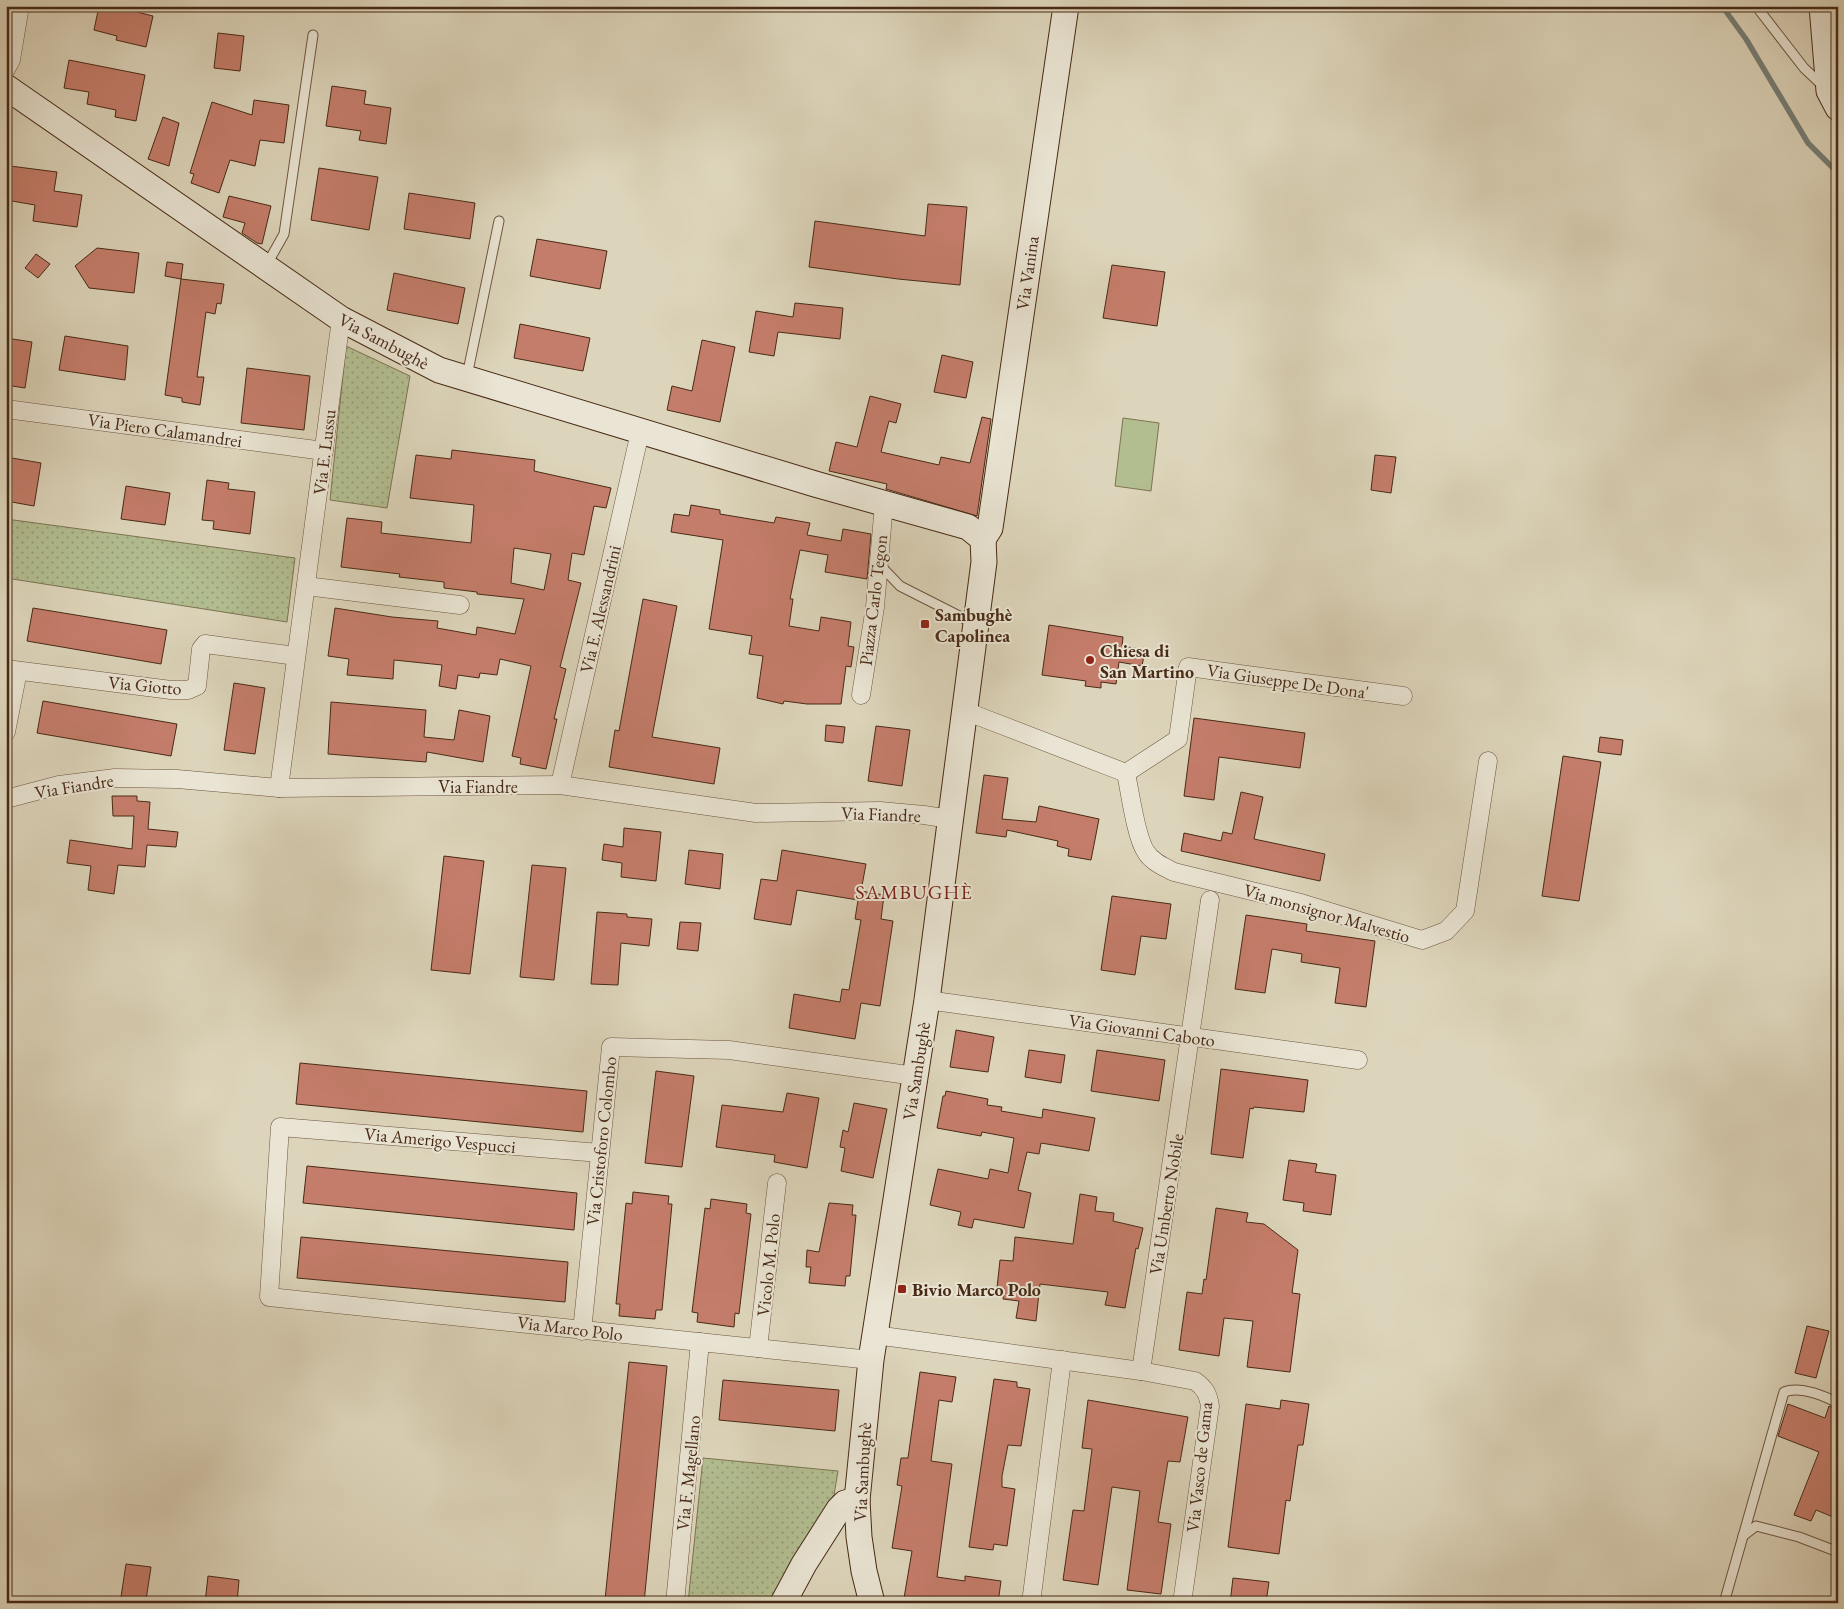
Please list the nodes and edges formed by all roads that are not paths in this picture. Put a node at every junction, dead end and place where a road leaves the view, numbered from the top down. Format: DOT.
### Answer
graph roads {
  1 [pos="20,6"];
  2 [pos="1066,6"];
  3 [pos="1756,6"];
  4 [pos="1822,6"];
  5 [pos="313,35"];
  6 [pos="6,69"];
  7 [pos="6,87"];
  8 [pos="1833,100"];
  9 [pos="499,221"];
  10 [pos="266,266"];
  11 [pos="341,319"];
  12 [pos="467,379"];
  13 [pos="6,409"];
  14 [pos="640,432"];
  15 [pos="324,451"];
  16 [pos="884,504"];
  17 [pos="983,539"];
  18 [pos="878,564"];
  19 [pos="306,586"];
  20 [pos="460,605"];
  21 [pos="976,624"];
  22 [pos="296,656"];
  23 [pos="12,670"];
  24 [pos="861,695"];
  25 [pos="1403,696"];
  26 [pos="965,711"];
  27 [pos="6,732"];
  28 [pos="1488,761"];
  29 [pos="1126,773"];
  30 [pos="560,785"];
  31 [pos="279,788"];
  32 [pos="6,799"];
  33 [pos="950,819"];
  34 [pos="1210,900"];
  35 [pos="927,1000"];
  36 [pos="1191,1038"];
  37 [pos="1358,1060"];
  38 [pos="915,1076"];
  39 [pos="600,1153"];
  40 [pos="777,1182"];
  41 [pos="270,1297"];
  42 [pos="582,1330"];
  43 [pos="875,1335"];
  44 [pos="700,1342"];
  45 [pos="758,1348"];
  46 [pos="871,1360"];
  47 [pos="1062,1360"];
  48 [pos="1141,1371"];
  49 [pos="1838,1403"];
  50 [pos="857,1500"];
  51 [pos="1743,1536"];
  52 [pos="1838,1548"];
  53 [pos="674,1603"];
  54 [pos="783,1603"];
  55 [pos="872,1603"];
  56 [pos="1031,1603"];
  57 [pos="1182,1603"];
  58 [pos="1724,1603"];
  1 -- 6 [label="street"];
  2 -- 17 [label="street, Via Vanina"];
  3 -- 8 [label="lane"];
  4 -- 8 [label="street"];
  5 -- 10 [label="lane"];
  7 -- 10 [label="street, Via Sambughè"];
  9 -- 12 [label="lane"];
  10 -- 11 [label="street, Via Sambughè"];
  11 -- 12 [label="street, Via Sambughè"];
  11 -- 15 [label="street, Via E. Lussu"];
  12 -- 14 [label="street, Via Sambughè"];
  13 -- 15 [label="street, Via Piero Calamandrei"];
  14 -- 16 [label="street, Via Sambughè"];
  14 -- 30 [label="street, Via E. Alessandrini"];
  15 -- 19 [label="street, Via E. Lussu"];
  16 -- 17 [label="street"];
  16 -- 18 [label="street, Piazza Carlo Tegon"];
  17 -- 21 [label="street, Via Sambughè"];
  18 -- 21 [label="lane"];
  18 -- 24 [label="street, Piazza Carlo Tegon"];
  19 -- 20 [label="street"];
  19 -- 22 [label="street, Via E. Lussu"];
  21 -- 26 [label="street, Via Sambughè"];
  22 -- 23 [label="street, Via Giotto"];
  22 -- 31 [label="street, Via E. Lussu"];
  23 -- 27 [label="street, Via Giotto"];
  25 -- 29 [label="street, Via Giuseppe De Dona'"];
  26 -- 29 [label="street"];
  26 -- 33 [label="street, Via Sambughè"];
  28 -- 29 [label="street, Via monsignor Malvestio"];
  30 -- 31 [label="street, Via Fiandre"];
  30 -- 33 [label="street, Via Fiandre"];
  31 -- 32 [label="street, Via Fiandre"];
  33 -- 35 [label="street, Via Sambughè"];
  34 -- 36 [label="street, Via Umberto Nobile"];
  35 -- 36 [label="street, Via Giovanni Caboto"];
  35 -- 38 [label="street, Via Sambughè"];
  36 -- 37 [label="street, Via Giovanni Caboto"];
  36 -- 48 [label="street, Via Umberto Nobile"];
  38 -- 39 [label="street, Via Cristoforo Colombo"];
  38 -- 43 [label="street, Via Sambughè"];
  39 -- 41 [label="street, Via Amerigo Vespucci"];
  39 -- 42 [label="street, Via Cristoforo Colombo"];
  40 -- 45 [label="street, Vicolo M. Polo"];
  41 -- 42 [label="street, Via Marco Polo"];
  42 -- 44 [label="street, Via Marco Polo"];
  43 -- 46 [label="street, Via Sambughè"];
  43 -- 47 [label="street, Via Vasco de Gama"];
  44 -- 45 [label="street, Via Marco Polo"];
  44 -- 53 [label="street, Via F. Magellano"];
  45 -- 46 [label="street, Via Marco Polo"];
  46 -- 50 [label="street, Via Sambughè"];
  47 -- 48 [label="street, Via Vasco de Gama"];
  47 -- 56 [label="street"];
  48 -- 57 [label="street, Via Vasco de Gama"];
  49 -- 51 [label="lane"];
  50 -- 54 [label="street"];
  50 -- 55 [label="street, Via Sambughè"];
  51 -- 52 [label="lane"];
  51 -- 58 [label="lane"];
}
